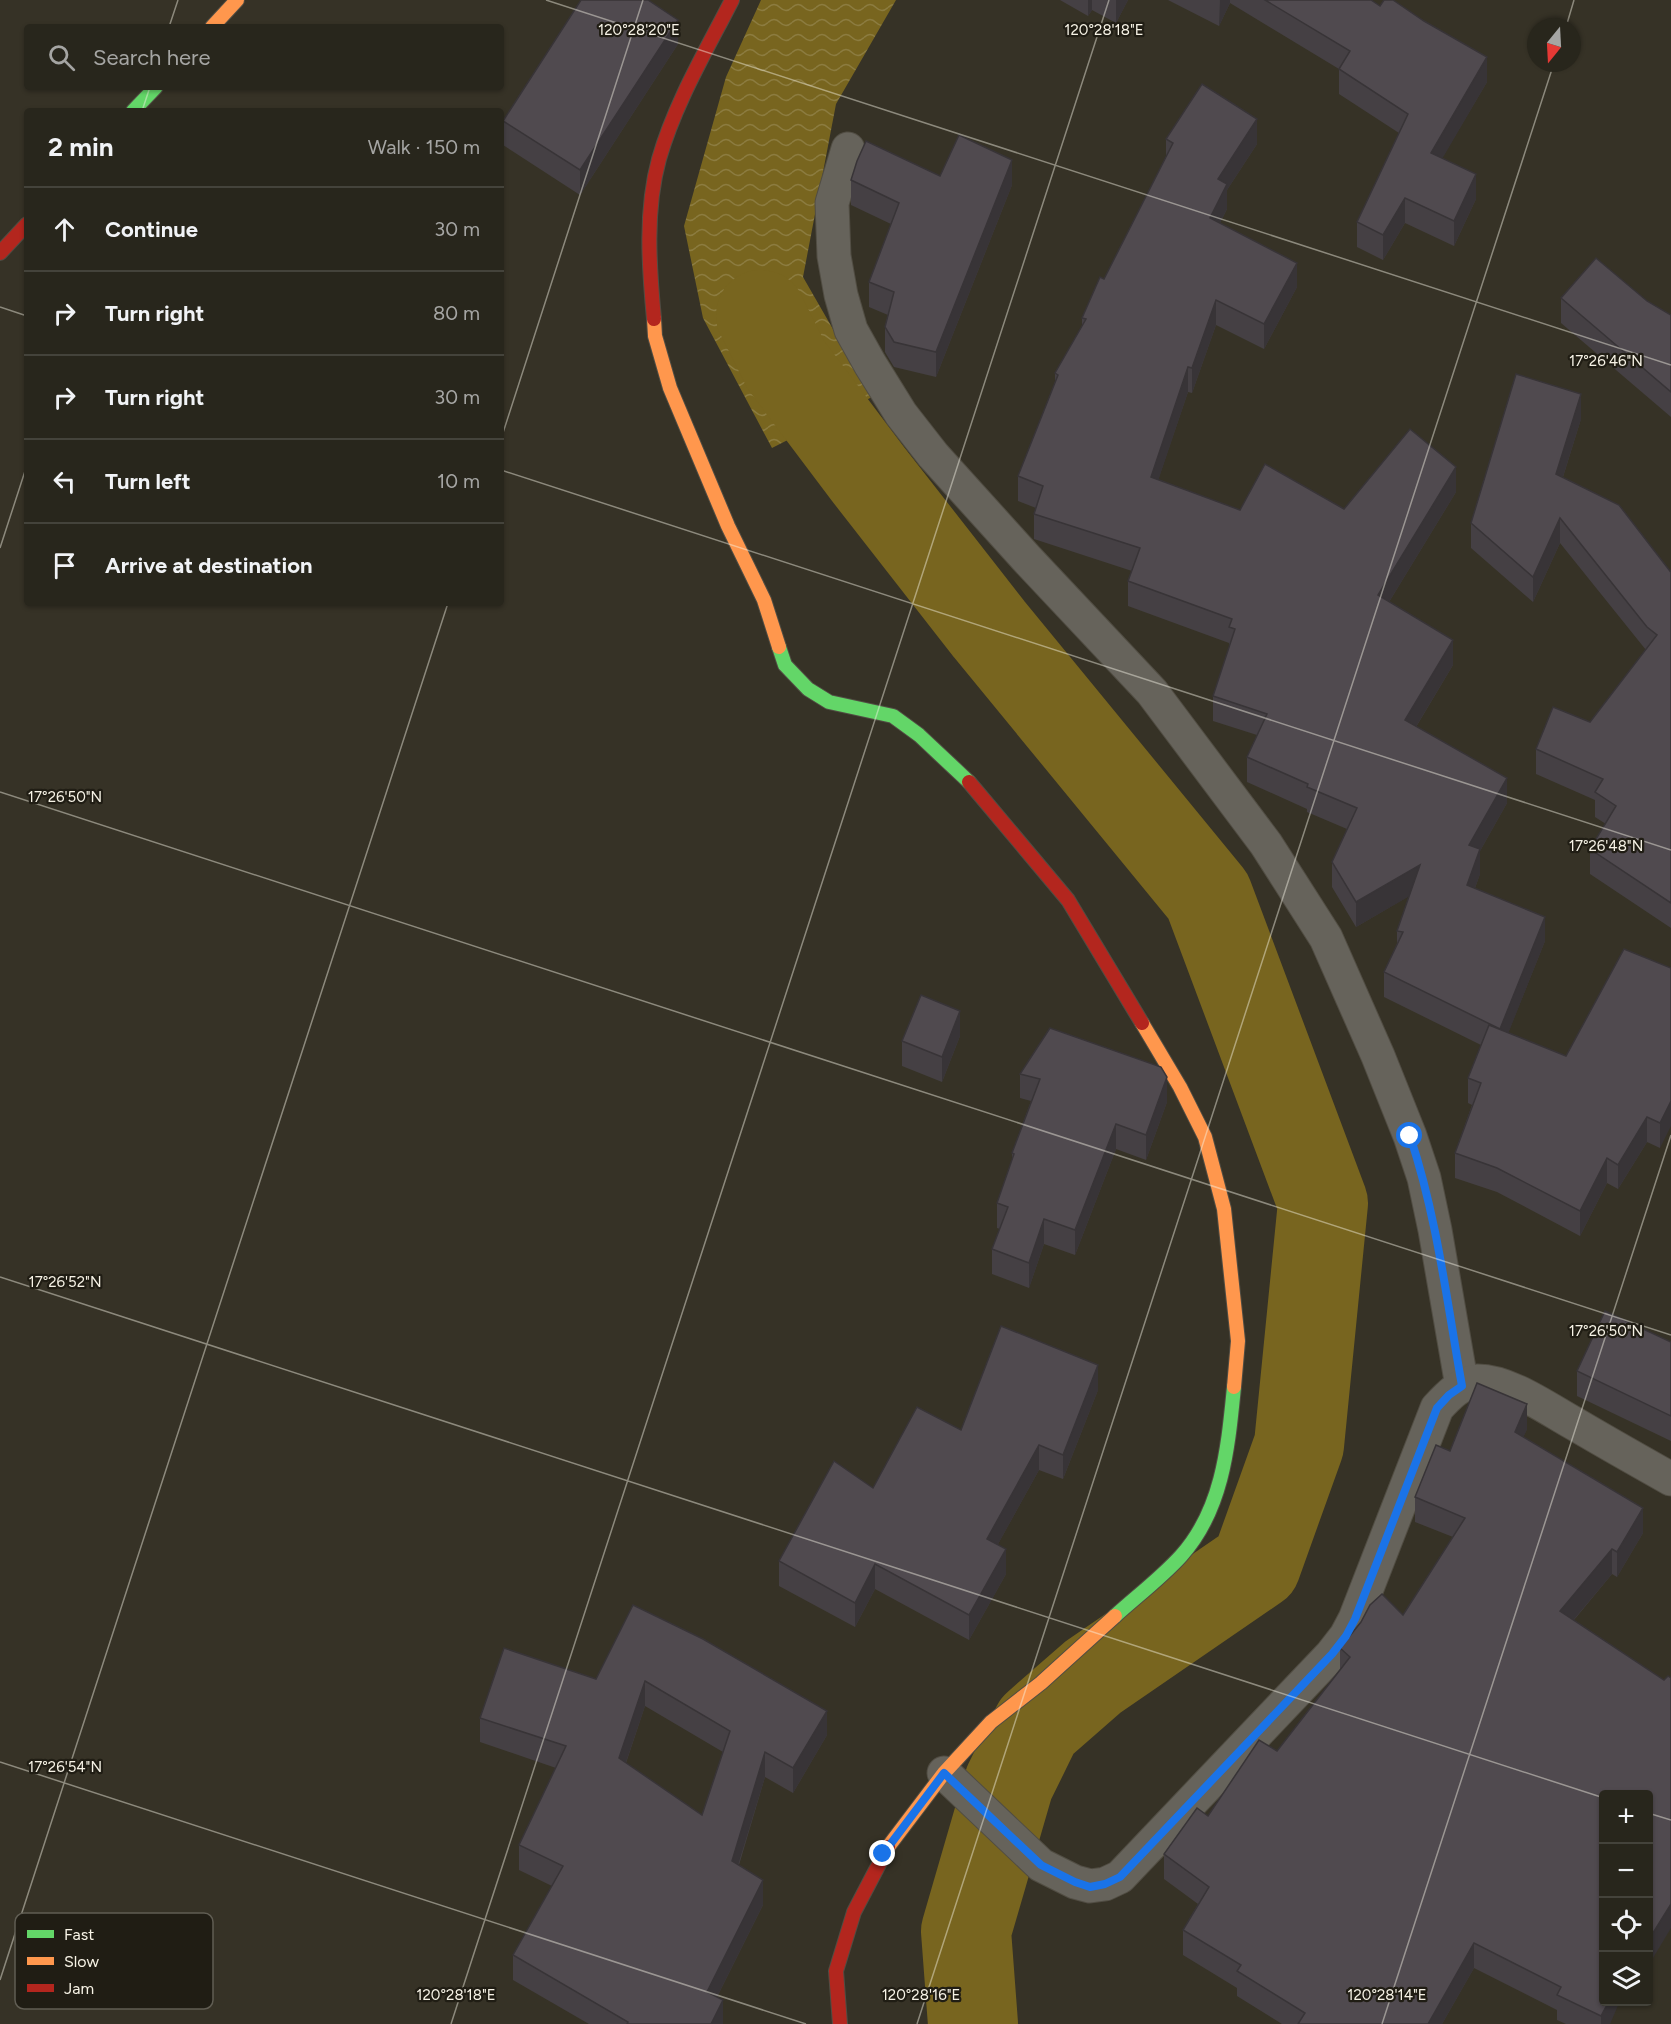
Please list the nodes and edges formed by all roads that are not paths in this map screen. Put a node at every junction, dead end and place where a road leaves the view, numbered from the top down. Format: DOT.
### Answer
graph roads {
  1 [pos="237,0"];
  2 [pos="732,0"];
  3 [pos="215,24"];
  4 [pos="153,90"];
  5 [pos="136,108"];
  6 [pos="848,149"];
  7 [pos="24,227"];
  8 [pos="0,253"];
  9 [pos="1462,1386"];
  10 [pos="1671,1479"];
  11 [pos="944,1773"];
  12 [pos="840,2024"];
  1 -- 3 [label="street"];
  2 -- 11 [label="street"];
  4 -- 5 [label="street"];
  6 -- 9 [label="street"];
  7 -- 8 [label="street"];
  9 -- 10 [label="street"];
  9 -- 11 [label="street"];
  11 -- 12 [label="street"];
}
